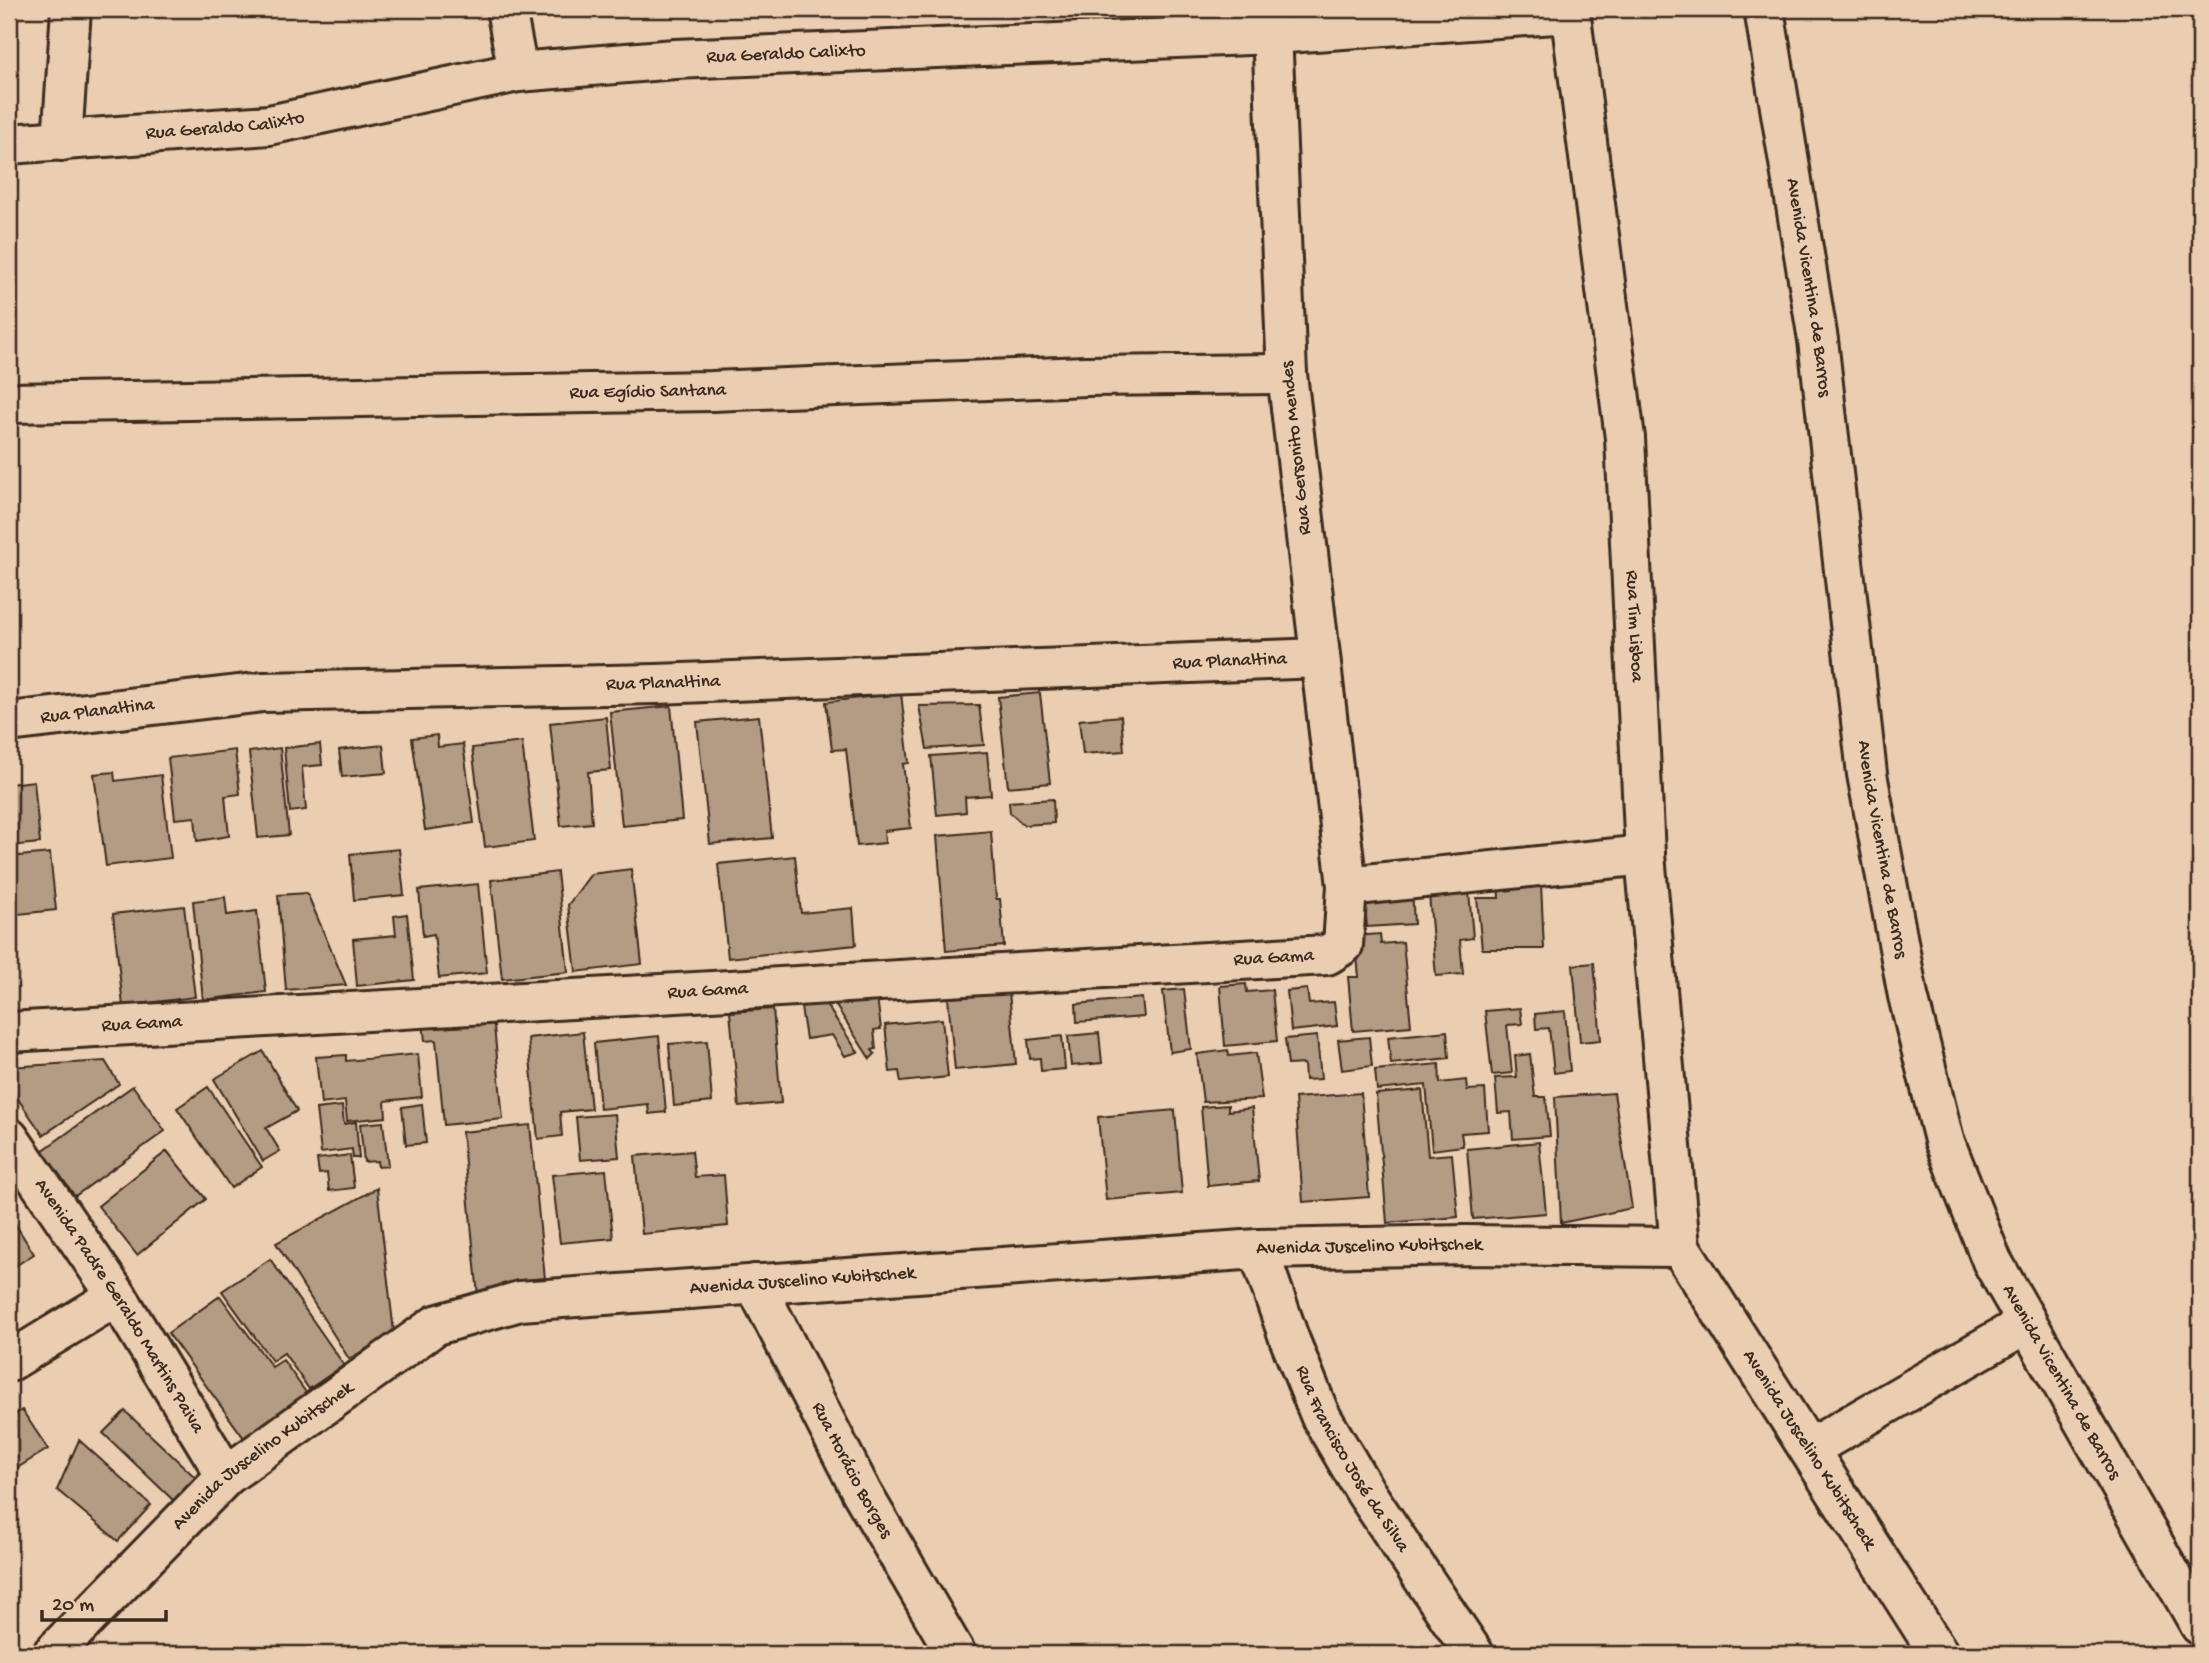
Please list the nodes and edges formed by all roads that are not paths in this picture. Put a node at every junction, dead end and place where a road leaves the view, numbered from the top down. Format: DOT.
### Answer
graph roads {
  1 [pos="71,9"];
  2 [pos="506,9"];
  3 [pos="1764,9"];
  4 [pos="1570,11"];
  5 [pos="1272,21"];
  6 [pos="517,72"];
  7 [pos="62,141"];
  8 [pos="9,144"];
  9 [pos="1287,374"];
  10 [pos="9,403"];
  11 [pos="1320,658"];
  12 [pos="9,722"];
  13 [pos="1645,855"];
  14 [pos="1347,886"];
  15 [pos="9,1032"];
  16 [pos="9,1138"];
  17 [pos="1680,1247"];
  18 [pos="1258,1249"];
  19 [pos="755,1284"];
  20 [pos="117,1296"];
  21 [pos="2027,1323"];
  22 [pos="9,1362"];
  23 [pos="1809,1449"];
  24 [pos="226,1476"];
  25 [pos="2200,1625"];
  26 [pos="52,1654"];
  27 [pos="956,1654"];
  28 [pos="1474,1654"];
  29 [pos="1939,1654"];
  1 -- 7 [label="street"];
  2 -- 6 [label="street"];
  3 -- 21 [label="street, Avenida Vicentina de Barros"];
  4 -- 5 [label="street, Rua Geraldo Calixto"];
  4 -- 13 [label="street, Rua Tim Lisboa"];
  5 -- 6 [label="street, Rua Geraldo Calixto"];
  5 -- 9 [label="street, Rua Gersonito Mendes"];
  6 -- 7 [label="street, Rua Geraldo Calixto"];
  7 -- 8 [label="street, Rua Geraldo Calixto"];
  9 -- 10 [label="street, Rua Egídio Santana"];
  9 -- 11 [label="street, Rua Gersonito Mendes"];
  11 -- 12 [label="street, Rua Planaltina"];
  11 -- 14 [label="street, Rua Gersonito Mendes"];
  13 -- 14 [label="street"];
  13 -- 17 [label="street, Rua Tim Lisboa"];
  14 -- 15 [label="street, Rua Gama"];
  16 -- 20 [label="street, Avenida Padre Geraldo Martins Paiva"];
  17 -- 18 [label="street, Avenida Juscelino Kubitschek"];
  17 -- 23 [label="street, Avenida Juscelino Kubitscheck"];
  18 -- 19 [label="street, Avenida Juscelino Kubitschek"];
  18 -- 28 [label="street, Rua Francisco José da Silva"];
  19 -- 24 [label="street, Avenida Juscelino Kubitschek"];
  19 -- 27 [label="street, Rua Horácio Borges"];
  20 -- 22 [label="street"];
  20 -- 24 [label="street, Avenida Padre Geraldo Martins Paiva"];
  21 -- 23 [label="street"];
  21 -- 25 [label="street, Avenida Vicentina de Barros"];
  23 -- 29 [label="street, Avenida Juscelino Kubitscheck"];
  24 -- 26 [label="street, Avenida Juscelino Kubitschek"];
}
